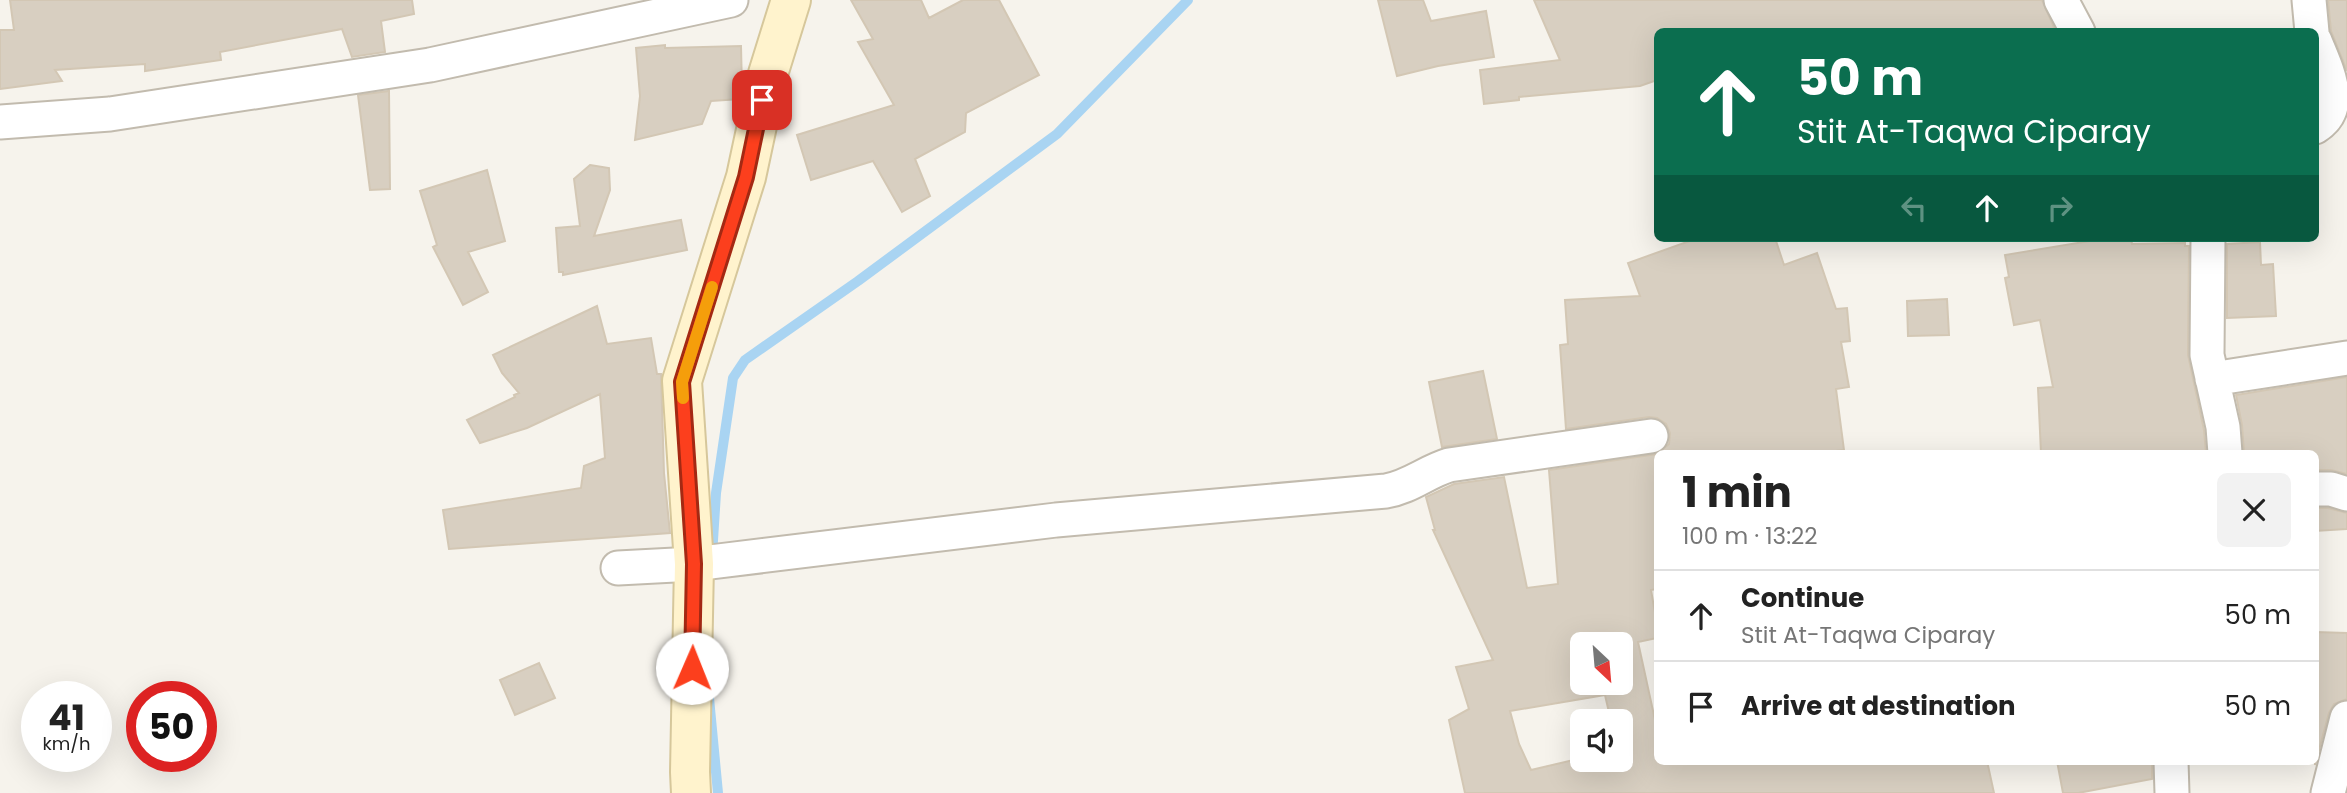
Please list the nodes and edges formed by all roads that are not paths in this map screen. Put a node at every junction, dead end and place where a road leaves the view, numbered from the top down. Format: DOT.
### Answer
graph roads {
  1 [pos="730,0"];
  2 [pos="791,0"];
  3 [pos="2061,0"];
  4 [pos="2309,0"];
  5 [pos="2076,28"];
  6 [pos="2312,28"];
  7 [pos="2319,51"];
  8 [pos="0,122"];
  9 [pos="2319,124"];
  10 [pos="2208,242"];
  11 [pos="2347,358"];
  12 [pos="2212,379"];
  13 [pos="1651,436"];
  14 [pos="2225,450"];
  15 [pos="2319,489"];
  16 [pos="2347,494"];
  17 [pos="694,564"];
  18 [pos="618,568"];
  19 [pos="2347,718"];
  20 [pos="2171,765"];
  21 [pos="691,793"];
  22 [pos="2172,793"];
  23 [pos="2328,793"];
  1 -- 8 [label="street"];
  2 -- 17 [label="main road"];
  3 -- 5 [label="street"];
  4 -- 6 [label="street"];
  7 -- 9 [label="street"];
  10 -- 12 [label="street"];
  11 -- 12 [label="street"];
  12 -- 14 [label="street"];
  13 -- 17 [label="street"];
  15 -- 16 [label="street"];
  17 -- 18 [label="street"];
  17 -- 21 [label="main road"];
  19 -- 23 [label="street"];
  20 -- 22 [label="street"];
}
